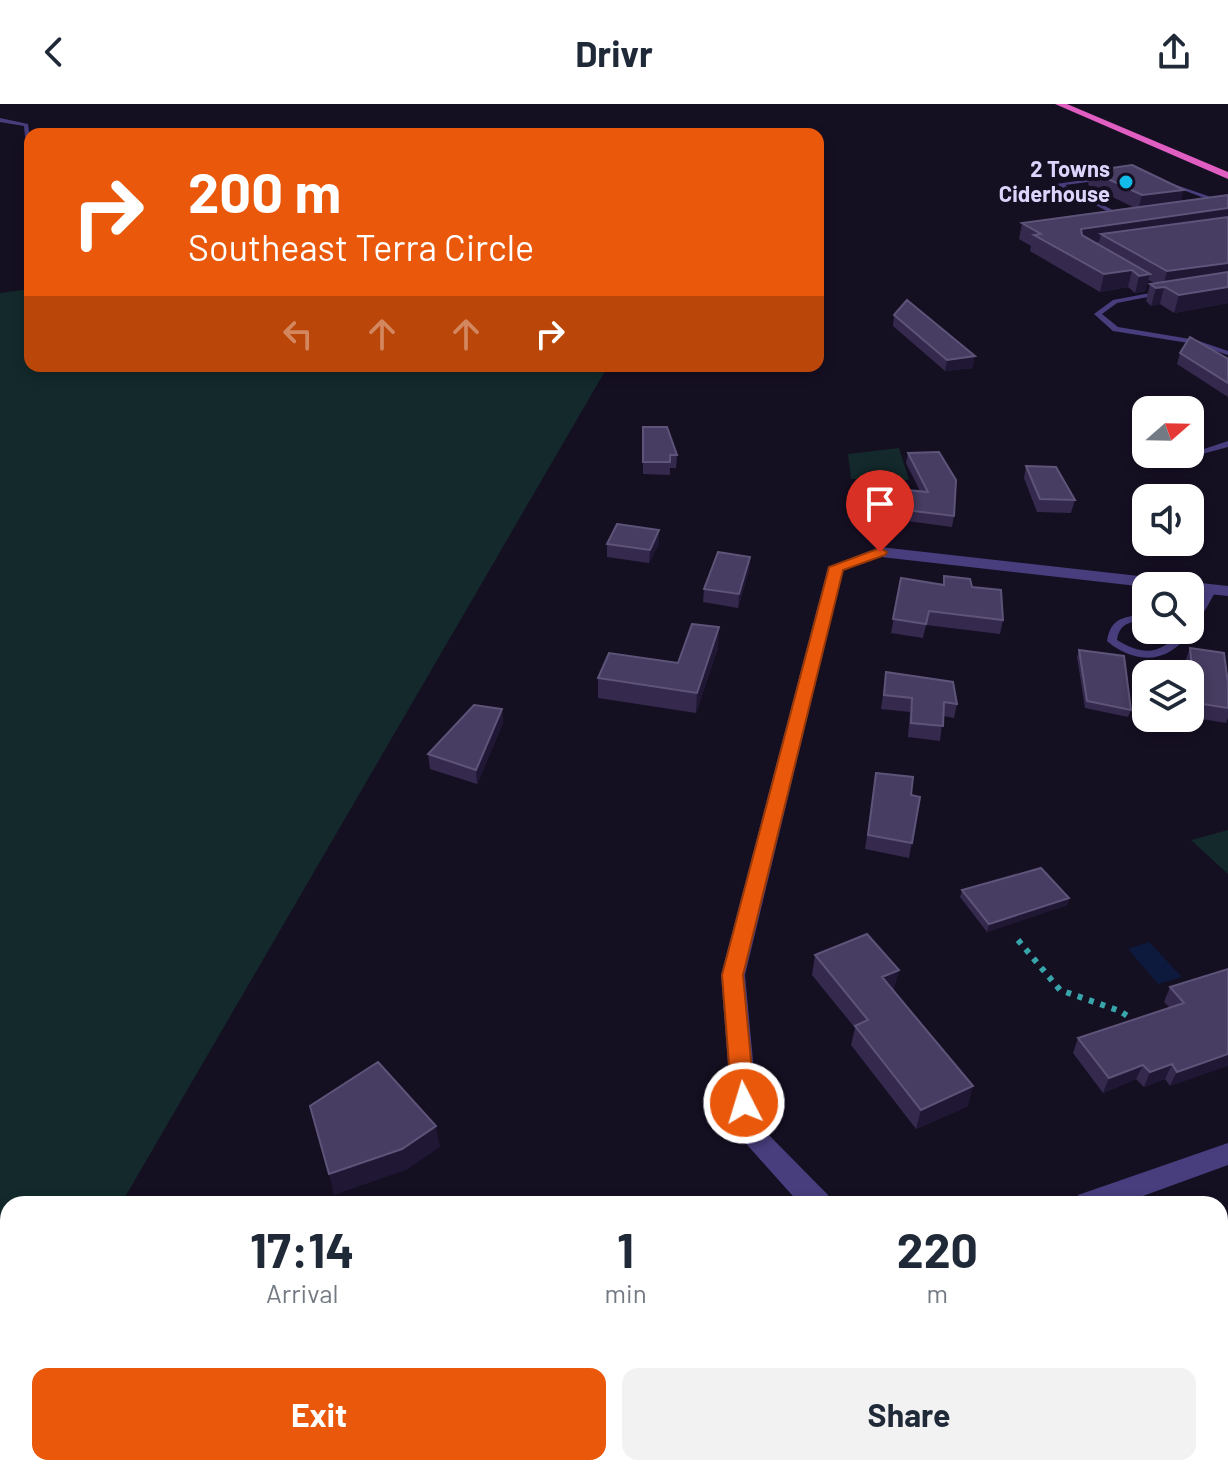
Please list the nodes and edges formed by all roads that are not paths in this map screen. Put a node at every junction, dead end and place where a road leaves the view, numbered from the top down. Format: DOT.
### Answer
graph roads {
  1 [pos="1059,104"];
  2 [pos="0,120"];
  3 [pos="26,128"];
  4 [pos="1112,176"];
  5 [pos="1152,176"];
  6 [pos="1228,176"];
  7 [pos="1226,205"];
  8 [pos="1209,206"];
  9 [pos="1135,215"];
  10 [pos="1147,285"];
  11 [pos="1174,291"];
  12 [pos="1160,293"];
  13 [pos="1228,353"];
  14 [pos="1228,444"];
  15 [pos="1204,450"];
  16 [pos="1220,590"];
  17 [pos="1204,609"];
  18 [pos="1132,619"];
  19 [pos="1173,644"];
  20 [pos="1228,1154"];
  21 [pos="810,1196"];
  22 [pos="1110,1196"];
  1 -- 6 [label="highway"];
  2 -- 3 [label="lane"];
  4 -- 9 [label="lane"];
  5 -- 7 [label="lane"];
  7 -- 8 [label="lane"];
  10 -- 12 [label="lane"];
  11 -- 12 [label="lane"];
  12 -- 13 [label="lane"];
  14 -- 15 [label="lane"];
  16 -- 17 [label="lane"];
  16 -- 21 [label="street"];
  18 -- 19 [label="lane"];
  20 -- 22 [label="street"];
}
